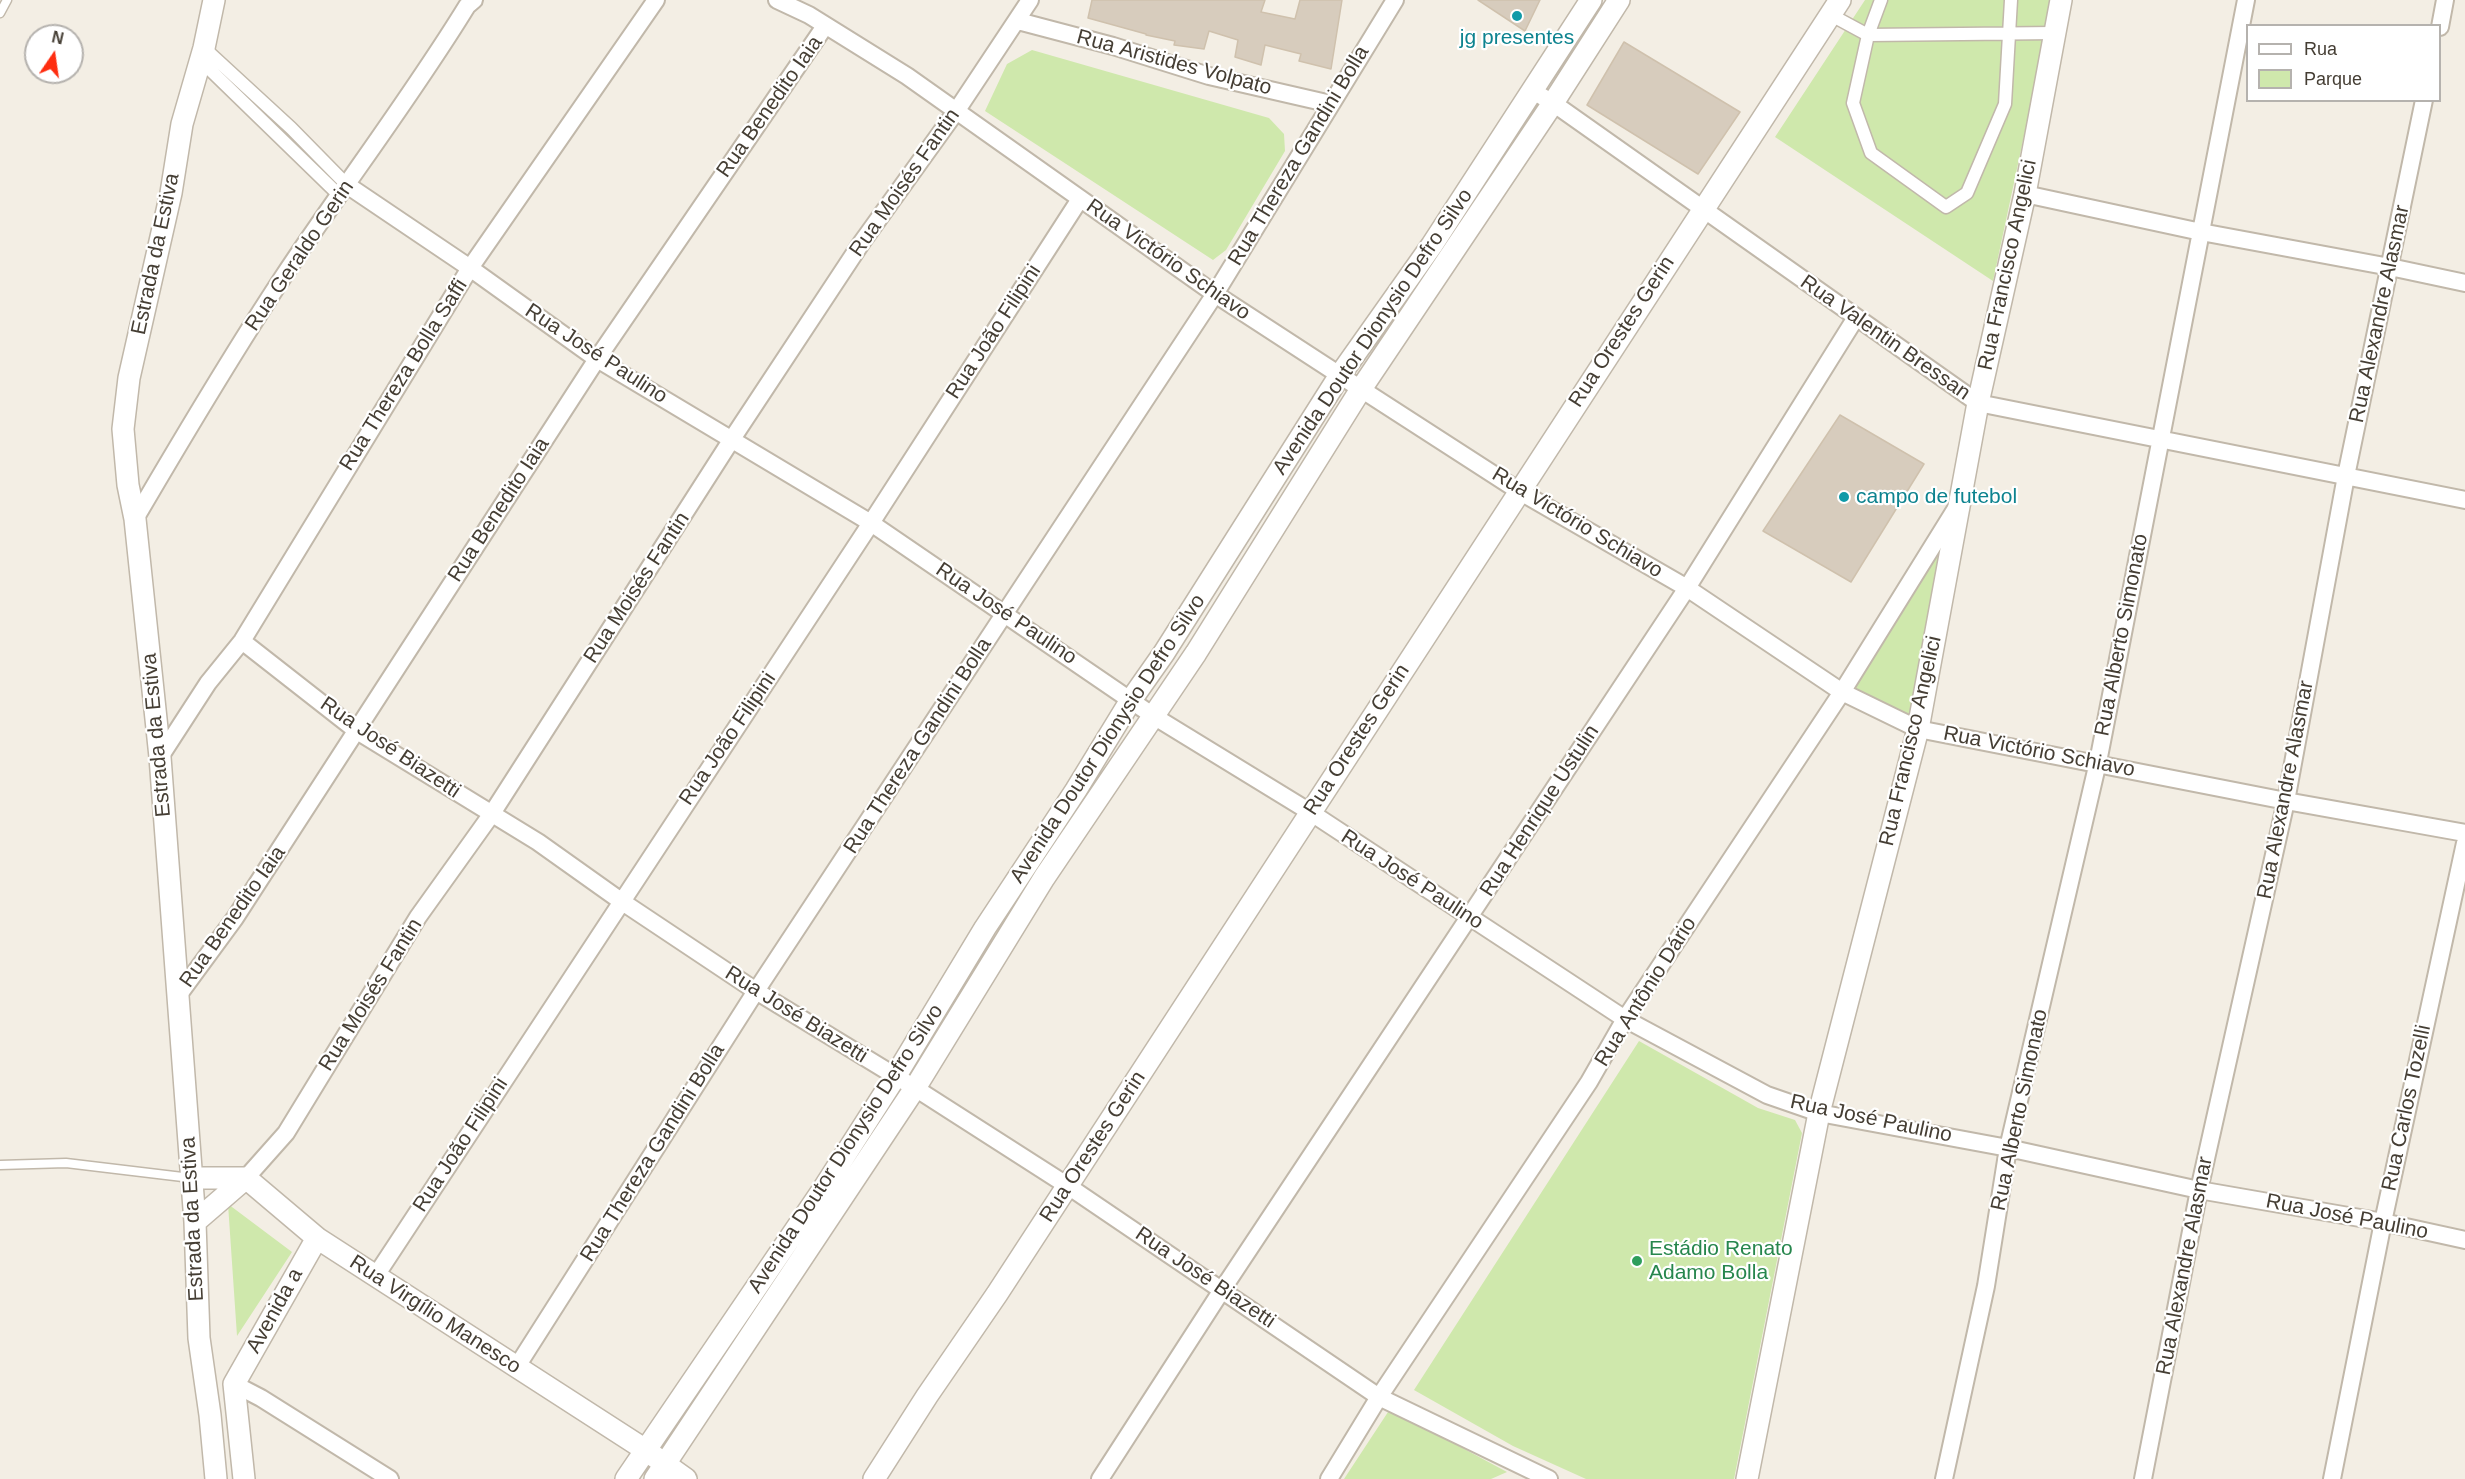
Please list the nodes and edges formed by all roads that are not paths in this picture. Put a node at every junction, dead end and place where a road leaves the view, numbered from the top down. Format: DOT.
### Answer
graph roads {
  1 [pos="7,0"];
  2 [pos="214,0"];
  3 [pos="474,0"];
  4 [pos="656,0"];
  5 [pos="777,0"];
  6 [pos="1030,0"];
  7 [pos="1395,0"];
  8 [pos="1590,0"];
  9 [pos="1619,0"];
  10 [pos="1881,0"];
  11 [pos="2011,0"];
  12 [pos="2061,0"];
  13 [pos="2246,0"];
  14 [pos="2445,0"];
  15 [pos="1835,7"];
  16 [pos="0,13"];
  17 [pos="1018,21"];
  18 [pos="2440,24"];
  19 [pos="825,26"];
  20 [pos="2055,33"];
  21 [pos="2009,34"];
  22 [pos="1868,35"];
  23 [pos="202,54"];
  24 [pos="1533,91"];
  25 [pos="2424,102"];
  26 [pos="1553,103"];
  27 [pos="1331,104"];
  28 [pos="957,110"];
  29 [pos="344,190"];
  30 [pos="2025,194"];
  31 [pos="1080,199"];
  32 [pos="1703,208"];
  33 [pos="2201,232"];
  34 [pos="2390,267"];
  35 [pos="470,268"];
  36 [pos="2465,283"];
  37 [pos="1215,294"];
  38 [pos="1855,319"];
  39 [pos="597,359"];
  40 [pos="1340,375"];
  41 [pos="1361,389"];
  42 [pos="1978,403"];
  43 [pos="732,439"];
  44 [pos="2161,440"];
  45 [pos="2346,476"];
  46 [pos="1519,490"];
  47 [pos="2465,500"];
  48 [pos="1960,503"];
  49 [pos="135,519"];
  50 [pos="871,523"];
  51 [pos="1687,588"];
  52 [pos="1005,613"];
  53 [pos="242,641"];
  54 [pos="1842,692"];
  55 [pos="1131,700"];
  56 [pos="1155,717"];
  57 [pos="1918,729"];
  58 [pos="357,731"];
  59 [pos="160,757"];
  60 [pos="2098,762"];
  61 [pos="2286,801"];
  62 [pos="1310,812"];
  63 [pos="491,815"];
  64 [pos="2465,833"];
  65 [pos="2465,843"];
  66 [pos="621,901"];
  67 [pos="1469,918"];
  68 [pos="756,991"];
  69 [pos="177,997"];
  70 [pos="1625,1019"];
  71 [pos="895,1077"];
  72 [pos="915,1088"];
  73 [pos="1819,1113"];
  74 [pos="2008,1148"];
  75 [pos="0,1165"];
  76 [pos="191,1178"];
  77 [pos="246,1178"];
  78 [pos="1068,1186"];
  79 [pos="2199,1190"];
  80 [pos="195,1222"];
  81 [pos="2383,1222"];
  82 [pos="316,1238"];
  83 [pos="2465,1240"];
  84 [pos="375,1277"];
  85 [pos="1222,1290"];
  86 [pos="516,1368"];
  87 [pos="205,1383"];
  88 [pos="234,1384"];
  89 [pos="1378,1397"];
  90 [pos="644,1449"];
  91 [pos="1529,1470"];
  92 [pos="660,1472"];
  93 [pos="216,1479"];
  94 [pos="244,1479"];
  95 [pos="390,1479"];
  96 [pos="626,1479"];
  97 [pos="686,1479"];
  98 [pos="874,1479"];
  99 [pos="1100,1479"];
  100 [pos="1329,1479"];
  101 [pos="1511,1479"];
  102 [pos="1549,1479"];
  103 [pos="1747,1479"];
  104 [pos="1944,1479"];
  105 [pos="2142,1479"];
  106 [pos="2332,1479"];
  1 -- 16 [label="lane"];
  2 -- 23 [label="street, Estrada da Estiva"];
  3 -- 29 [label="street, Rua Geraldo Gerin"];
  4 -- 35 [label="street, Rua Thereza Bolla Saffi"];
  5 -- 19 [label="street, Rua Victório Schiavo"];
  6 -- 17 [label="street, Rua Moisés Fantin"];
  7 -- 27 [label="street, Rua Thereza Gandini Bolla"];
  8 -- 24 [label="street, Avenida Doutor Dionysio Defro Silvo"];
  9 -- 26 [label="street, Avenida Doutor Dionysio Defro Silvo"];
  10 -- 22 [label="street"];
  11 -- 21 [label="street"];
  12 -- 20 [label="street, Rua Francisco Angelici"];
  13 -- 33 [label="street, Rua Alberto Simonato"];
  14 -- 18 [label="street"];
  15 -- 22 [label="street"];
  15 -- 32 [label="street, Rua Orestes Gerin"];
  17 -- 27 [label="street, Rua Aristides Volpato"];
  17 -- 28 [label="street, Rua Moisés Fantin"];
  19 -- 28 [label="street, Rua Victório Schiavo"];
  19 -- 39 [label="street, Rua Benedito Iaia"];
  20 -- 21 [label="street"];
  20 -- 30 [label="street, Rua Francisco Angelici"];
  21 -- 22 [label="street"];
  21 -- 22 [label="street"];
  23 -- 29 [label="street"];
  23 -- 49 [label="street, Estrada da Estiva"];
  24 -- 26 [label="street, Rua Valentin Bressan"];
  24 -- 40 [label="street, Avenida Doutor Dionysio Defro Silvo"];
  25 -- 34 [label="street, Rua Alexandre Alasmar"];
  26 -- 32 [label="street, Rua Valentin Bressan"];
  26 -- 41 [label="street, Avenida Doutor Dionysio Defro Silvo"];
  27 -- 37 [label="street, Rua Thereza Gandini Bolla"];
  28 -- 31 [label="street, Rua Victório Schiavo"];
  28 -- 43 [label="street, Rua Moisés Fantin"];
  29 -- 35 [label="street, Rua José Paulino"];
  29 -- 49 [label="street, Rua Geraldo Gerin"];
  30 -- 33 [label="street"];
  30 -- 42 [label="street, Rua Francisco Angelici"];
  31 -- 37 [label="street, Rua Victório Schiavo"];
  31 -- 50 [label="street, Rua João Filipini"];
  32 -- 38 [label="street, Rua Valentin Bressan"];
  32 -- 46 [label="street, Rua Orestes Gerin"];
  33 -- 34 [label="street"];
  33 -- 44 [label="street, Rua Alberto Simonato"];
  34 -- 36 [label="street"];
  34 -- 45 [label="street, Rua Alexandre Alasmar"];
  35 -- 39 [label="street, Rua José Paulino"];
  35 -- 53 [label="street, Rua Thereza Bolla Saffi"];
  37 -- 40 [label="street, Rua Victório Schiavo"];
  37 -- 52 [label="street, Rua Thereza Gandini Bolla"];
  38 -- 42 [label="street, Rua Valentin Bressan"];
  38 -- 51 [label="street, Rua Henrique Ustulin"];
  39 -- 43 [label="street, Rua José Paulino"];
  39 -- 58 [label="street, Rua Benedito Iaia"];
  40 -- 41 [label="street, Rua Victório Schiavo"];
  40 -- 55 [label="street, Avenida Doutor Dionysio Defro Silvo"];
  41 -- 46 [label="street, Rua Victório Schiavo"];
  41 -- 56 [label="street, Avenida Doutor Dionysio Defro Silvo"];
  42 -- 44 [label="street, Rua Valentin Bressan"];
  42 -- 48 [label="street, Rua Francisco Angelici"];
  43 -- 50 [label="street, Rua José Paulino"];
  43 -- 63 [label="street, Rua Moisés Fantin"];
  44 -- 45 [label="street, Rua Valentin Bressan"];
  44 -- 60 [label="street, Rua Alberto Simonato"];
  45 -- 47 [label="street, Rua Valentin Bressan"];
  45 -- 61 [label="street, Rua Alexandre Alasmar"];
  46 -- 51 [label="street, Rua Victório Schiavo"];
  46 -- 62 [label="street, Rua Orestes Gerin"];
  48 -- 54 [label="street, Rua Antônio Dário"];
  48 -- 57 [label="street, Rua Francisco Angelici"];
  49 -- 59 [label="street, Estrada da Estiva"];
  50 -- 52 [label="street, Rua José Paulino"];
  50 -- 66 [label="street, Rua João Filipini"];
  51 -- 54 [label="street, Rua Victório Schiavo"];
  51 -- 67 [label="street, Rua Henrique Ustulin"];
  52 -- 55 [label="street, Rua José Paulino"];
  52 -- 68 [label="street, Rua Thereza Gandini Bolla"];
  53 -- 58 [label="street, Rua José Biazetti"];
  53 -- 59 [label="street, Rua Thereza Bolla Saffi"];
  54 -- 57 [label="street, Rua Victório Schiavo"];
  54 -- 70 [label="street, Rua Antônio Dário"];
  55 -- 56 [label="street, Rua José Paulino"];
  55 -- 71 [label="street, Avenida Doutor Dionysio Defro Silvo"];
  56 -- 62 [label="street, Rua José Paulino"];
  56 -- 72 [label="street, Avenida Doutor Dionysio Defro Silvo"];
  57 -- 60 [label="street, Rua Victório Schiavo"];
  57 -- 73 [label="street, Rua Francisco Angelici"];
  58 -- 63 [label="street, Rua José Biazetti"];
  58 -- 69 [label="street, Rua Benedito Iaia"];
  59 -- 69 [label="street, Estrada da Estiva"];
  60 -- 61 [label="street, Rua Victório Schiavo"];
  60 -- 74 [label="street, Rua Alberto Simonato"];
  61 -- 64 [label="street, Rua Victório Schiavo"];
  61 -- 79 [label="street, Rua Alexandre Alasmar"];
  62 -- 67 [label="street, Rua José Paulino"];
  62 -- 78 [label="street, Rua Orestes Gerin"];
  63 -- 66 [label="street, Rua José Biazetti"];
  63 -- 77 [label="street, Rua Moisés Fantin"];
  65 -- 81 [label="street, Rua Carlos Tozelli"];
  66 -- 68 [label="street, Rua José Biazetti"];
  66 -- 84 [label="street, Rua João Filipini"];
  67 -- 70 [label="street, Rua José Paulino"];
  67 -- 85 [label="street, Rua Henrique Ustulin"];
  68 -- 71 [label="street, Rua José Biazetti"];
  68 -- 86 [label="street, Rua Thereza Gandini Bolla"];
  69 -- 76 [label="street, Estrada da Estiva"];
  70 -- 73 [label="street, Rua José Paulino"];
  70 -- 89 [label="street, Rua Antônio Dário"];
  71 -- 72 [label="street, Rua José Biazetti"];
  71 -- 90 [label="street, Avenida Doutor Dionysio Defro Silvo"];
  72 -- 78 [label="street, Rua José Biazetti"];
  72 -- 92 [label="street, Avenida Doutor Dionysio Defro Silvo"];
  73 -- 74 [label="street, Rua José Paulino"];
  73 -- 103 [label="street, Rua Francisco Angelici"];
  74 -- 79 [label="street, Rua José Paulino"];
  74 -- 104 [label="street, Rua Alberto Simonato"];
  75 -- 76 [label="lane"];
  76 -- 77 [label="street"];
  76 -- 80 [label="street, Estrada da Estiva"];
  77 -- 80 [label="street"];
  77 -- 82 [label="street, Rua Virgílio Manesco"];
  78 -- 85 [label="street, Rua José Biazetti"];
  78 -- 98 [label="street, Rua Orestes Gerin"];
  79 -- 81 [label="street, Rua José Paulino"];
  79 -- 105 [label="street, Rua Alexandre Alasmar"];
  80 -- 87 [label="street, Estrada da Estiva"];
  81 -- 83 [label="street, Rua José Paulino"];
  81 -- 106 [label="street, Rua Carlos Tozelli"];
  82 -- 84 [label="street, Rua Virgílio Manesco"];
  82 -- 88 [label="street, Avenida a"];
  84 -- 86 [label="street, Rua Virgílio Manesco"];
  85 -- 89 [label="street, Rua José Biazetti"];
  85 -- 99 [label="street, Rua Henrique Ustulin"];
  86 -- 90 [label="street, Rua Virgílio Manesco"];
  87 -- 88 [label="street"];
  87 -- 93 [label="street, Estrada da Estiva"];
  88 -- 94 [label="street"];
  88 -- 95 [label="street"];
  89 -- 91 [label="street, Rua José Biazetti"];
  89 -- 100 [label="street, Rua Antônio Dário"];
  90 -- 92 [label="street, Rua Virgílio Manesco"];
  90 -- 96 [label="street, Avenida Doutor Dionysio Defro Silvo"];
  91 -- 101 [label="street"];
  91 -- 102 [label="street, Rua José Biazetti"];
  92 -- 97 [label="street, Rua Virgílio Manesco"];
}
